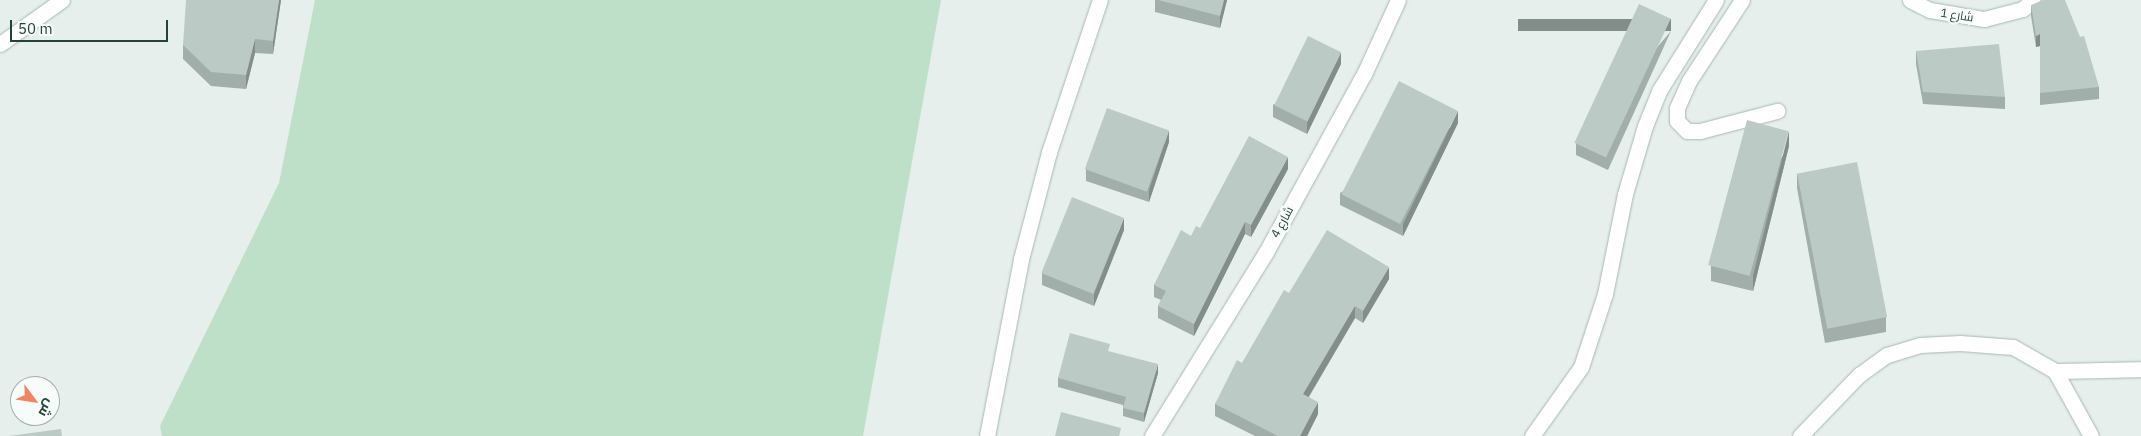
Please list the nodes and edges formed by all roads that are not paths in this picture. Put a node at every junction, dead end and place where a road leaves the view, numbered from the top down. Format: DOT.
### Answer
graph roads {
  1 [pos="62,0"];
  2 [pos="1100,0"];
  3 [pos="1398,0"];
  4 [pos="1716,0"];
  5 [pos="1742,0"];
  6 [pos="1910,0"];
  7 [pos="2032,0"];
  8 [pos="0,44"];
  9 [pos="1777,111"];
  10 [pos="2141,369"];
  11 [pos="2055,371"];
  12 [pos="988,436"];
  13 [pos="1152,436"];
  14 [pos="1532,436"];
  15 [pos="1800,436"];
  16 [pos="2091,436"];
  1 -- 8 [label="street"];
  2 -- 12 [label="street"];
  3 -- 13 [label="street, شارع 4"];
  4 -- 14 [label="street"];
  5 -- 9 [label="street"];
  6 -- 7 [label="street, شارع 1"];
  10 -- 11 [label="street"];
  11 -- 15 [label="street"];
  11 -- 16 [label="street"];
}
